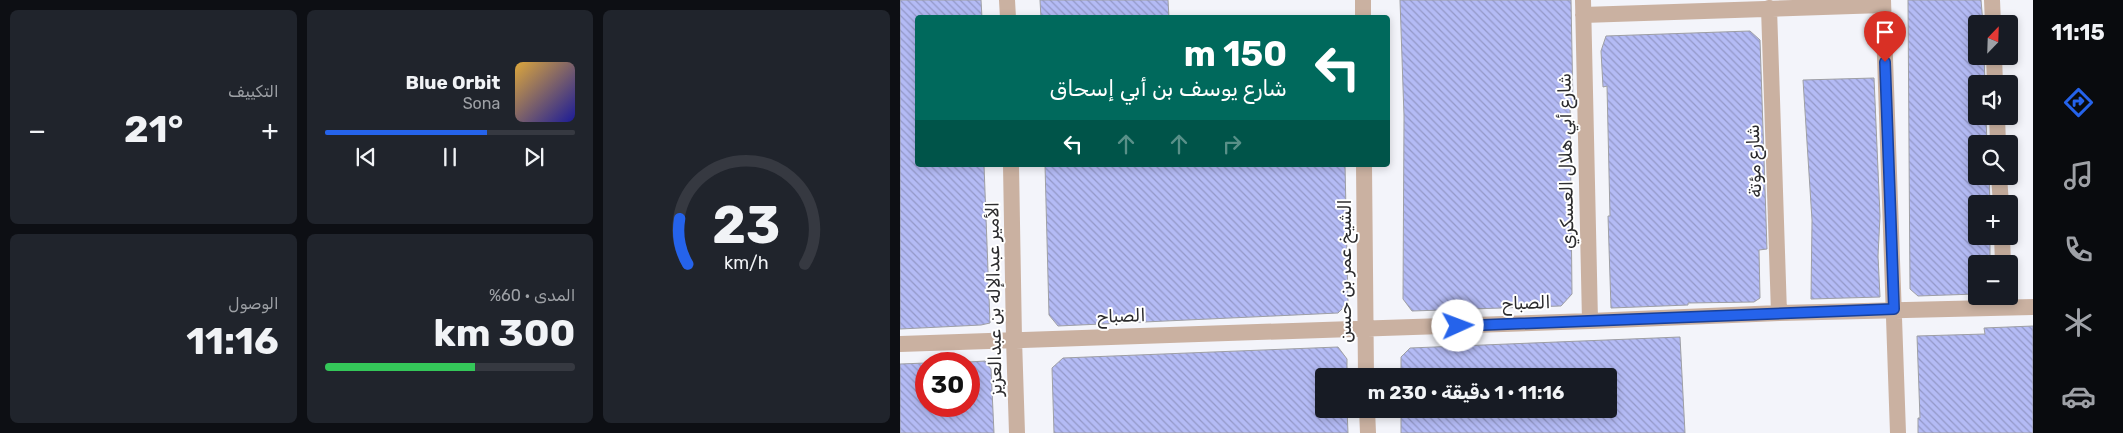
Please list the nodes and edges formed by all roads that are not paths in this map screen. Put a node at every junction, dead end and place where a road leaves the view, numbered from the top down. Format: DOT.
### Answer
graph roads {
  1 [pos="1007,0"];
  2 [pos="1363,0"];
  3 [pos="1992,0"];
  4 [pos="1883,3"];
  5 [pos="1583,7"];
  6 [pos="1769,8"];
  7 [pos="1008,15"];
  8 [pos="1363,15"];
  9 [pos="1993,15"];
  10 [pos="1012,167"];
  11 [pos="1364,167"];
  12 [pos="1968,304"];
  13 [pos="2018,304"];
  14 [pos="2033,307"];
  15 [pos="1894,309"];
  16 [pos="1778,313"];
  17 [pos="1590,321"];
  18 [pos="1364,328"];
  19 [pos="1014,339"];
  20 [pos="900,344"];
  21 [pos="1366,368"];
  22 [pos="1367,418"];
  23 [pos="1017,433"];
  24 [pos="1368,433"];
  25 [pos="1898,433"];
  1 -- 7 [label="street"];
  2 -- 8 [label="street"];
  3 -- 9 [label="street"];
  4 -- 6 [label="street"];
  4 -- 15 [label="street"];
  5 -- 6 [label="street"];
  5 -- 17 [label="street, شارع أبي هلال العسكري"];
  6 -- 16 [label="street, شارع مؤتة"];
  10 -- 19 [label="street, الأمير عبدالإله بن عبدالعزيز"];
  11 -- 18 [label="street, الشيخ عمر بن حسن"];
  12 -- 15 [label="street, الصباح"];
  13 -- 14 [label="street, الصباح"];
  15 -- 16 [label="street, الصباح"];
  15 -- 25 [label="street"];
  16 -- 17 [label="street, الصباح"];
  17 -- 18 [label="street, الصباح"];
  18 -- 19 [label="street, الصباح"];
  18 -- 21 [label="street, الشيخ عمر بن حسن"];
  19 -- 20 [label="street, الصباح"];
  19 -- 23 [label="street, الأمير عبدالإله بن عبدالعزيز"];
  22 -- 24 [label="street"];
}
